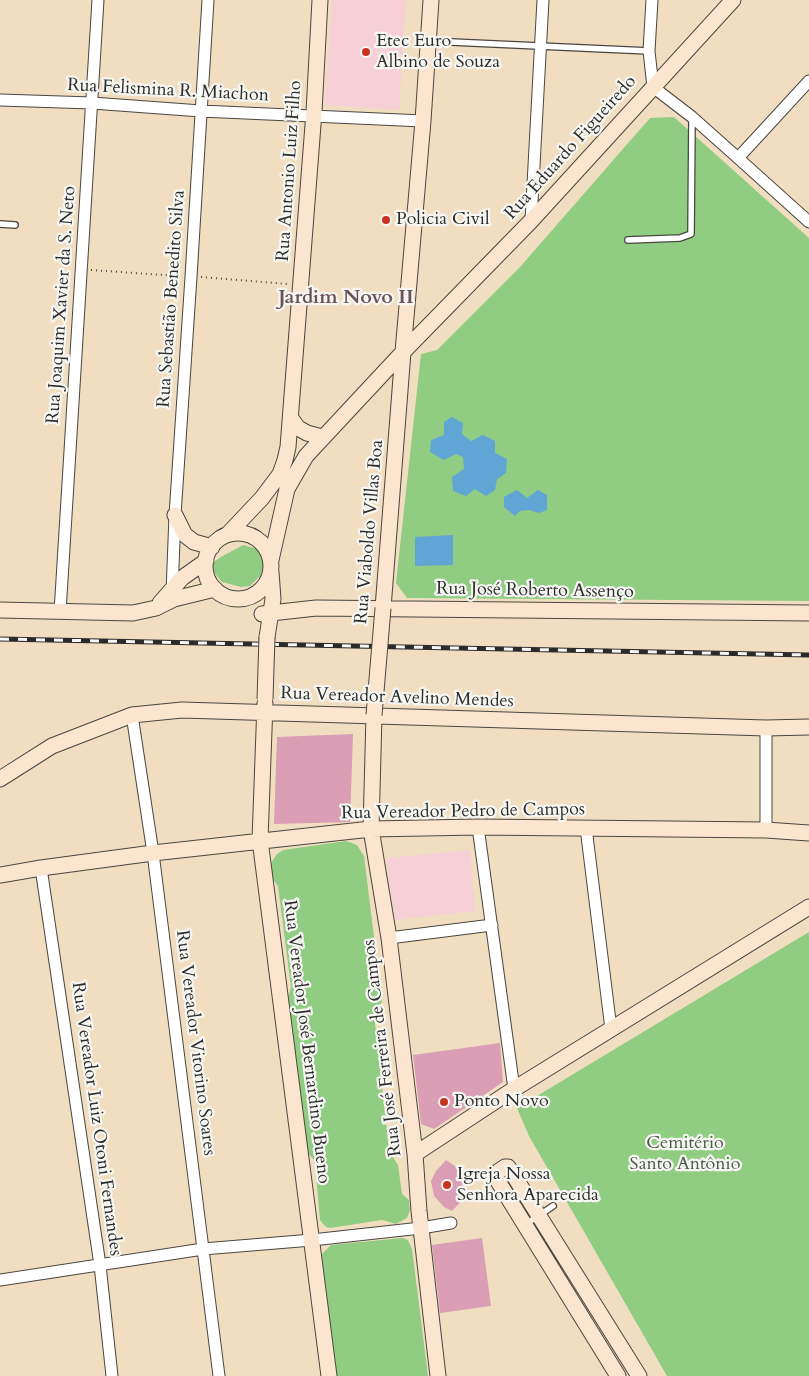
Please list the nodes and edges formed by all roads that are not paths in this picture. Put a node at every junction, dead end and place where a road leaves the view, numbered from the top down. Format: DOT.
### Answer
graph roads {
  1 [pos="98,0"];
  2 [pos="208,0"];
  3 [pos="320,0"];
  4 [pos="431,0"];
  5 [pos="542,0"];
  6 [pos="652,0"];
  7 [pos="733,0"];
  8 [pos="428,41"];
  9 [pos="540,46"];
  10 [pos="649,51"];
  11 [pos="809,81"];
  12 [pos="653,87"];
  13 [pos="0,100"];
  14 [pos="92,103"];
  15 [pos="202,111"];
  16 [pos="313,116"];
  17 [pos="692,118"];
  18 [pos="423,121"];
  19 [pos="738,158"];
  20 [pos="531,221"];
  21 [pos="809,222"];
  22 [pos="0,224"];
  23 [pos="16,225"];
  24 [pos="628,240"];
  25 [pos="403,352"];
  26 [pos="291,418"];
  27 [pos="322,437"];
  28 [pos="175,515"];
  29 [pos="228,534"];
  30 [pos="212,546"];
  31 [pos="206,561"];
  32 [pos="271,566"];
  33 [pos="215,589"];
  34 [pos="173,595"];
  35 [pos="249,597"];
  36 [pos="383,608"];
  37 [pos="0,610"];
  38 [pos="60,612"];
  39 [pos="266,613"];
  40 [pos="809,613"];
  41 [pos="265,706"];
  42 [pos="132,715"];
  43 [pos="374,715"];
  44 [pos="809,727"];
  45 [pos="766,728"];
  46 [pos="0,779"];
  47 [pos="478,827"];
  48 [pos="586,828"];
  49 [pos="371,830"];
  50 [pos="766,830"];
  51 [pos="809,833"];
  52 [pos="260,840"];
  53 [pos="152,854"];
  54 [pos="41,868"];
  55 [pos="0,876"];
  56 [pos="809,908"];
  57 [pos="492,925"];
  58 [pos="389,938"];
  59 [pos="611,1029"];
  60 [pos="514,1089"];
  61 [pos="415,1154"];
  62 [pos="553,1206"];
  63 [pos="540,1215"];
  64 [pos="451,1223"];
  65 [pos="526,1224"];
  66 [pos="421,1228"];
  67 [pos="312,1240"];
  68 [pos="203,1249"];
  69 [pos="100,1265"];
  70 [pos="0,1280"];
  71 [pos="596,1307"];
  72 [pos="582,1316"];
  73 [pos="112,1376"];
  74 [pos="219,1376"];
  75 [pos="329,1376"];
  76 [pos="438,1376"];
  77 [pos="618,1376"];
  78 [pos="639,1376"];
  1 -- 14 [label="street, Rua Joaquim Xavier da S. Neto"];
  2 -- 15 [label="street, Rua Sebastião Benedito Silva"];
  3 -- 16 [label="main road, Rua Antonio Luiz Filho"];
  4 -- 8 [label="main road, Rua Viaboldo Villas Boa"];
  5 -- 9 [label="street"];
  6 -- 10 [label="street"];
  7 -- 12 [label="main road, Rua Eduardo Figueiredo"];
  8 -- 9 [label="lane"];
  8 -- 18 [label="main road, Rua Viaboldo Villas Boa"];
  9 -- 10 [label="lane"];
  9 -- 20 [label="street"];
  10 -- 12 [label="street"];
  11 -- 19 [label="street"];
  12 -- 17 [label="street"];
  12 -- 20 [label="main road, Rua Eduardo Figueiredo"];
  13 -- 14 [label="street, Rua Felismina R. Miachon"];
  14 -- 15 [label="street, Rua Felismina R. Miachon"];
  14 -- 38 [label="street, Rua Joaquim Xavier da S. Neto"];
  15 -- 16 [label="street, Rua Felismina R. Miachon"];
  15 -- 28 [label="street, Rua Sebastião Benedito Silva"];
  16 -- 18 [label="street, Rua Felismina R. Miachon"];
  16 -- 26 [label="main road, Rua Antonio Luiz Filho"];
  17 -- 19 [label="street"];
  17 -- 24 [label="lane"];
  18 -- 25 [label="main road, Rua Viaboldo Villas Boa"];
  19 -- 21 [label="street"];
  20 -- 25 [label="main road, Rua Eduardo Figueiredo"];
  22 -- 23 [label="lane"];
  25 -- 27 [label="main road, Rua Eduardo Figueiredo"];
  25 -- 36 [label="main road, Rua Viaboldo Villas Boa"];
  26 -- 27 [label="main road"];
  26 -- 29 [label="main road, Rua Antonio Luiz Filho"];
  27 -- 32 [label="main road, Rua Eduardo Figueiredo"];
  28 -- 30 [label="main road"];
  28 -- 34 [label="street, Rua Sebastião Benedito Silva"];
  29 -- 30 [label="main road"];
  29 -- 32 [label="main road"];
  30 -- 31 [label="main road"];
  31 -- 33 [label="main road"];
  31 -- 34 [label="main road"];
  32 -- 35 [label="main road"];
  32 -- 39 [label="main road, Rua Vereador José Bernardino Bueno"];
  33 -- 34 [label="main road"];
  33 -- 35 [label="main road"];
  34 -- 38 [label="main road"];
  35 -- 39 [label="main road"];
  36 -- 39 [label="main road, Rua José Roberto Assenço"];
  36 -- 40 [label="main road, Rua José Roberto Assenço"];
  36 -- 43 [label="main road, Rua Viaboldo Villas Boa, bridge"];
  37 -- 38 [label="main road"];
  39 -- 41 [label="main road, Rua Vereador José Bernardino Bueno, bridge"];
  41 -- 42 [label="main road, Rua Vereador Avelino Mendes"];
  41 -- 43 [label="main road, Rua Vereador Avelino Mendes"];
  41 -- 52 [label="main road, Rua Vereador José Bernardino Bueno"];
  42 -- 46 [label="main road, Rua Vereador Avelino Mendes"];
  42 -- 53 [label="street, Rua Vereador Vitorino Soares"];
  43 -- 45 [label="main road, Rua Vereador Avelino Mendes"];
  43 -- 49 [label="main road, Rua José Ferreira de Campos"];
  44 -- 45 [label="main road, Rua Vereador Avelino Mendes"];
  45 -- 50 [label="street"];
  47 -- 48 [label="main road, Rua Vereador Pedro de Campos"];
  47 -- 49 [label="main road, Rua Vereador Pedro de Campos"];
  47 -- 57 [label="street"];
  48 -- 50 [label="main road, Rua Vereador Pedro de Campos"];
  48 -- 59 [label="street"];
  49 -- 52 [label="main road, Rua Vereador Pedro de Campos"];
  49 -- 58 [label="main road, Rua José Ferreira de Campos"];
  50 -- 51 [label="main road, Rua Vereador Pedro de Campos"];
  52 -- 53 [label="main road, Rua Vereador Pedro de Campos"];
  52 -- 67 [label="main road, Rua Vereador José Bernardino Bueno"];
  53 -- 54 [label="main road, Rua Vereador Pedro de Campos"];
  53 -- 68 [label="street, Rua Vereador Vitorino Soares"];
  54 -- 55 [label="main road, Rua Vereador Pedro de Campos"];
  54 -- 69 [label="street, Rua Vereador Luiz Otoni Fernandes"];
  56 -- 59 [label="main road"];
  57 -- 58 [label="street"];
  57 -- 60 [label="street"];
  58 -- 61 [label="main road, Rua José Ferreira de Campos"];
  59 -- 60 [label="main road"];
  60 -- 61 [label="main road"];
  61 -- 66 [label="main road, Rua José Ferreira de Campos"];
  62 -- 63 [label="lane"];
  63 -- 65 [label="lane"];
  63 -- 65 [label="main road"];
  63 -- 71 [label="main road"];
  64 -- 66 [label="street"];
  65 -- 72 [label="main road"];
  66 -- 67 [label="street"];
  66 -- 76 [label="main road, Rua José Ferreira de Campos"];
  67 -- 68 [label="street"];
  67 -- 75 [label="main road, Rua Vereador José Bernardino Bueno"];
  68 -- 69 [label="street"];
  68 -- 74 [label="street, Rua Vereador Vitorino Soares"];
  69 -- 70 [label="street"];
  69 -- 73 [label="street, Rua Vereador Luiz Otoni Fernandes"];
  71 -- 72 [label="main road"];
  71 -- 78 [label="main road"];
  72 -- 77 [label="main road"];
}
